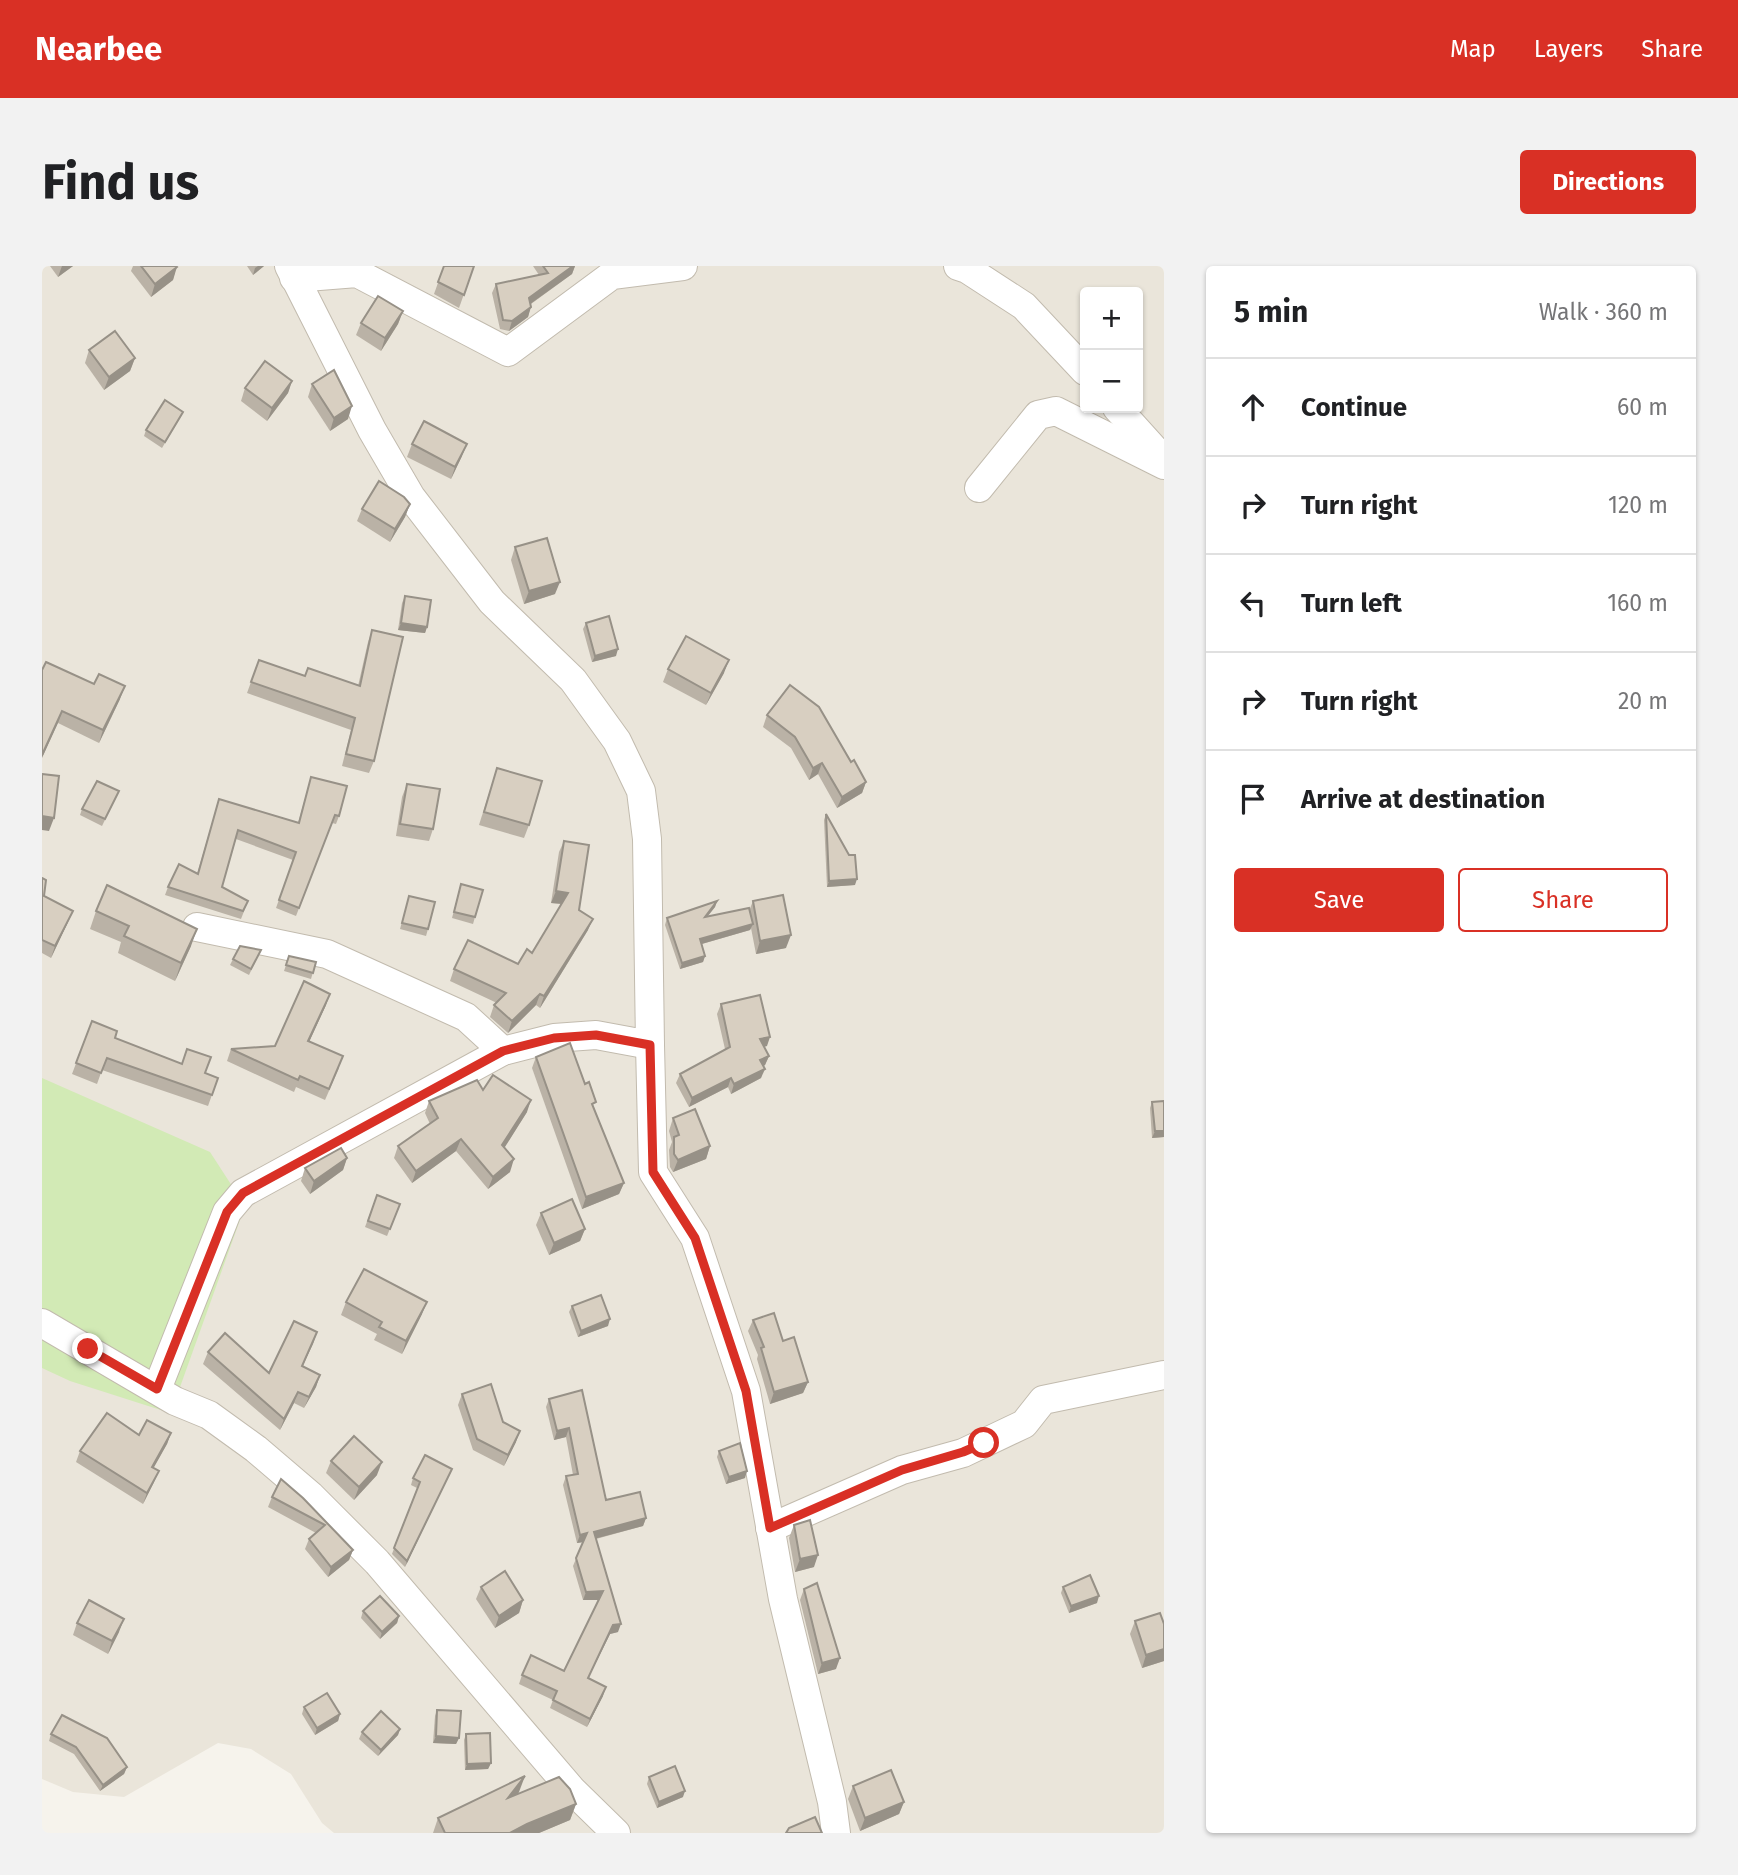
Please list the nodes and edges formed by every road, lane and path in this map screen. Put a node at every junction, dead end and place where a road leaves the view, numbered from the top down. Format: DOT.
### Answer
graph roads {
  1 [pos="684,266"];
  2 [pos="958,266"];
  3 [pos="292,272"];
  4 [pos="1080,366"];
  5 [pos="1121,413"];
  6 [pos="1164,463"];
  7 [pos="979,488"];
  8 [pos="197,927"];
  9 [pos="650,1045"];
  10 [pos="503,1051"];
  11 [pos="42,1323"];
  12 [pos="1164,1375"];
  13 [pos="157,1389"];
  14 [pos="770,1528"];
  15 [pos="616,1833"];
  16 [pos="836,1833"];
  1 -- 3 [label="street"];
  2 -- 4 [label="street"];
  3 -- 9 [label="street"];
  5 -- 6 [label="street"];
  6 -- 7 [label="street"];
  8 -- 10 [label="street"];
  9 -- 10 [label="street"];
  9 -- 14 [label="street"];
  10 -- 13 [label="street"];
  11 -- 13 [label="street"];
  12 -- 14 [label="street"];
  13 -- 15 [label="street"];
  14 -- 16 [label="street"];
}
